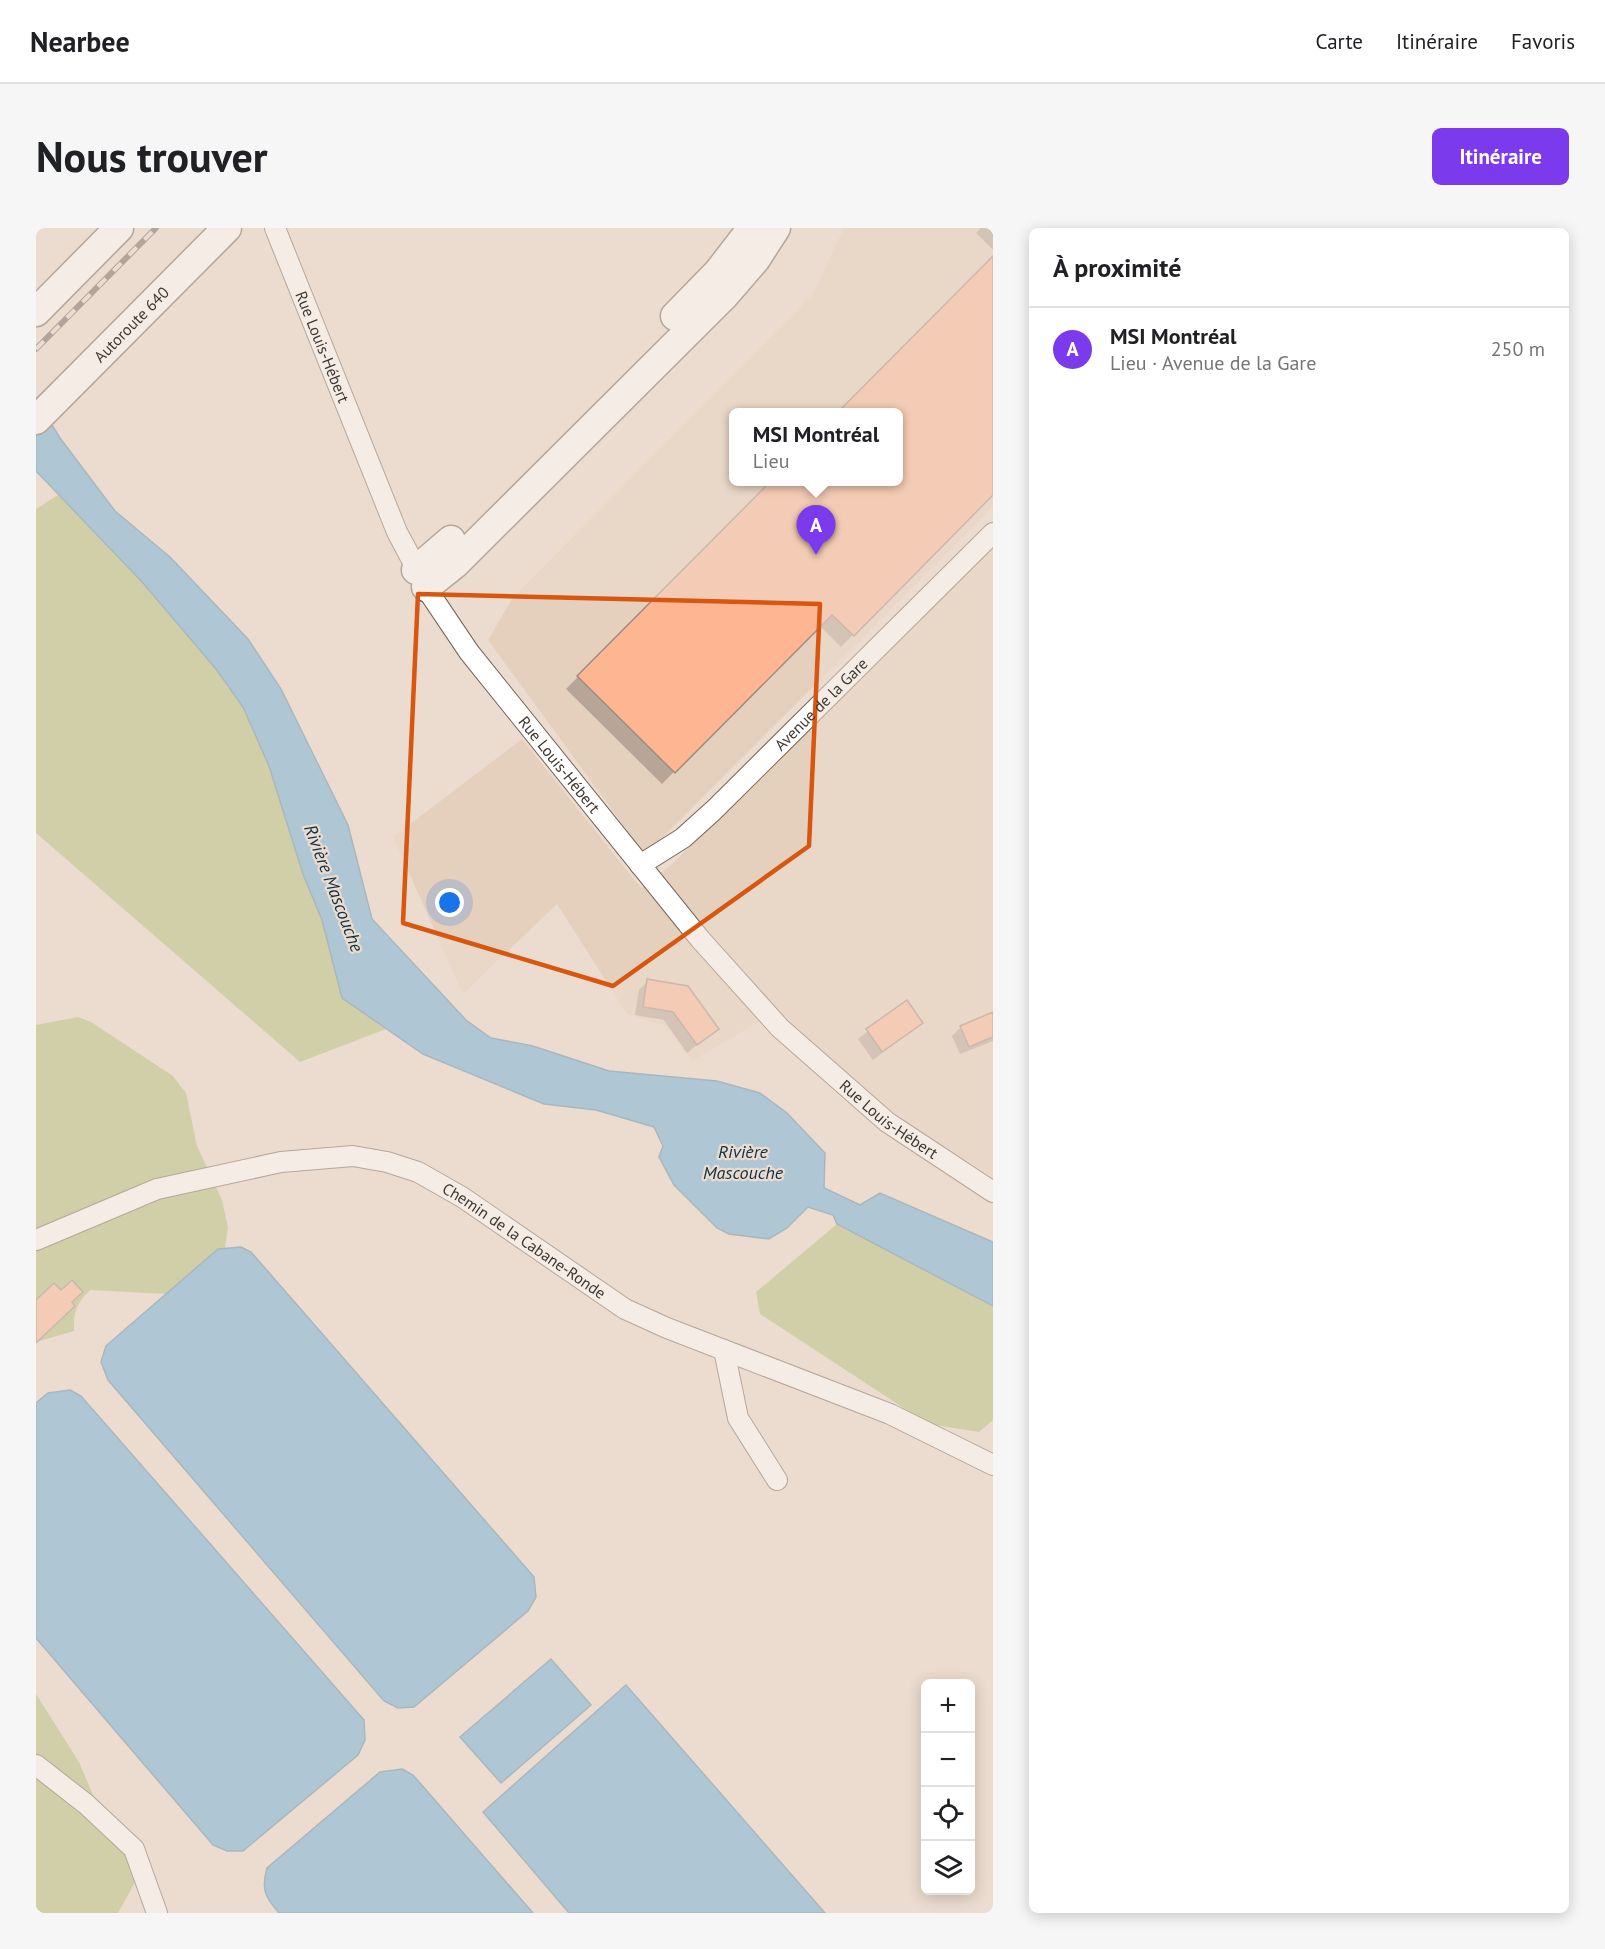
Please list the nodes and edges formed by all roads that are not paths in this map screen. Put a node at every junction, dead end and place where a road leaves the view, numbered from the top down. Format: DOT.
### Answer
graph roads {
  1 [pos="119,228"];
  2 [pos="227,228"];
  3 [pos="275,228"];
  4 [pos="752,228"];
  5 [pos="776,228"];
  6 [pos="36,312"];
  7 [pos="36,420"];
  8 [pos="993,533"];
  9 [pos="421,579"];
  10 [pos="640,865"];
  11 [pos="993,1192"];
  12 [pos="36,1240"];
  13 [pos="724,1350"];
  14 [pos="993,1466"];
  15 [pos="777,1480"];
  16 [pos="36,1765"];
  17 [pos="157,1913"];
  1 -- 6 [label="highway"];
  2 -- 7 [label="highway, Autoroute 640"];
  3 -- 9 [label="street, Rue Louis-Hébert"];
  4 -- 9 [label="highway"];
  5 -- 9 [label="highway"];
  8 -- 10 [label="street, Avenue de la Gare"];
  9 -- 10 [label="street, Rue Louis-Hébert"];
  10 -- 11 [label="street, Rue Louis-Hébert"];
  12 -- 13 [label="street, Chemin de la Cabane-Ronde"];
  13 -- 14 [label="street, Chemin de la Cabane-Ronde"];
  13 -- 15 [label="street"];
  16 -- 17 [label="street"];
}
